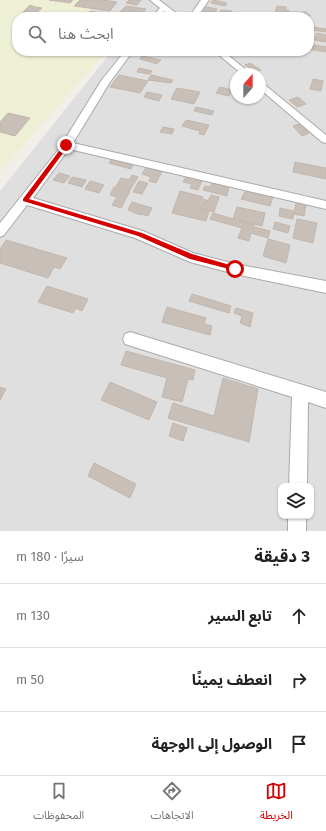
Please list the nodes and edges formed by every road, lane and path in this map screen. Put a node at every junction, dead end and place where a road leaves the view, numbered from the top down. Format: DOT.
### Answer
graph roads {
  1 [pos="154,0"];
  2 [pos="205,0"];
  3 [pos="164,7"];
  4 [pos="160,12"];
  5 [pos="170,12"];
  6 [pos="197,12"];
  7 [pos="125,56"];
  8 [pos="224,56"];
  9 [pos="239,68"];
  10 [pos="266,89"];
  11 [pos="326,140"];
  12 [pos="66,145"];
  13 [pos="25,200"];
  14 [pos="326,205"];
  15 [pos="0,232"];
  16 [pos="326,286"];
  17 [pos="130,339"];
  18 [pos="300,392"];
  19 [pos="326,400"];
  20 [pos="298,483"];
  21 [pos="297,519"];
  22 [pos="297,531"];
  1 -- 3 [label="street"];
  2 -- 6 [label="street"];
  3 -- 4 [label="street"];
  3 -- 5 [label="street"];
  7 -- 12 [label="street"];
  8 -- 9 [label="street"];
  10 -- 11 [label="street"];
  12 -- 13 [label="street"];
  12 -- 14 [label="street"];
  13 -- 15 [label="street"];
  13 -- 16 [label="street"];
  17 -- 18 [label="street"];
  18 -- 19 [label="street"];
  18 -- 20 [label="street"];
  21 -- 22 [label="street"];
}
